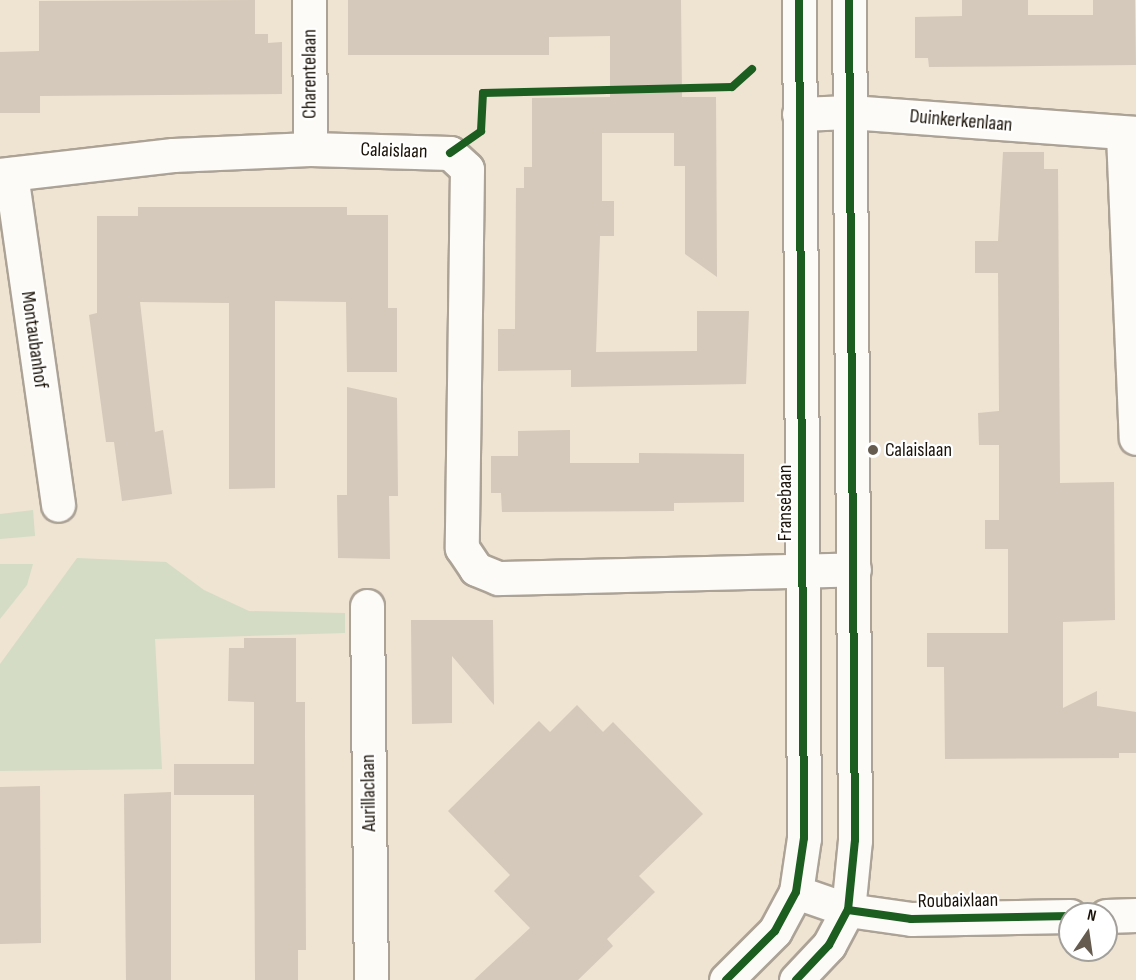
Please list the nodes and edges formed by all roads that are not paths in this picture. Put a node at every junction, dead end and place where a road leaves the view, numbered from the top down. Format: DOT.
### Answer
graph roads {
  1 [pos="309,0"];
  2 [pos="799,0"];
  3 [pos="849,0"];
  4 [pos="850,112"];
  5 [pos="799,114"];
  6 [pos="1129,133"];
  7 [pos="310,149"];
  8 [pos="5,175"];
  9 [pos="1136,438"];
  10 [pos="58,506"];
  11 [pos="854,569"];
  12 [pos="802,571"];
  13 [pos="367,606"];
  14 [pos="796,892"];
  15 [pos="848,910"];
  16 [pos="1136,915"];
  17 [pos="1058,916"];
  18 [pos="1118,916"];
  19 [pos="371,980"];
  20 [pos="726,980"];
  21 [pos="796,980"];
  1 -- 7 [label="street, Charentelaan"];
  2 -- 5 [label="street, Fransebaan"];
  3 -- 4 [label="street"];
  4 -- 5 [label="street, Duinkerkenlaan"];
  4 -- 6 [label="street, Duinkerkenlaan"];
  4 -- 11 [label="street"];
  5 -- 12 [label="street, Fransebaan"];
  6 -- 9 [label="street, Duinkerkenlaan"];
  7 -- 8 [label="street, Calaislaan"];
  7 -- 12 [label="street, Calaislaan"];
  8 -- 10 [label="street, Montaubanhof"];
  11 -- 12 [label="street, Calaislaan"];
  11 -- 15 [label="street"];
  12 -- 14 [label="street, Fransebaan"];
  13 -- 19 [label="street, Aurillaclaan"];
  14 -- 15 [label="street, Roubaixlaan"];
  14 -- 20 [label="street, Fransebaan"];
  15 -- 17 [label="street, Roubaixlaan"];
  15 -- 21 [label="street"];
  16 -- 18 [label="street"];
}
